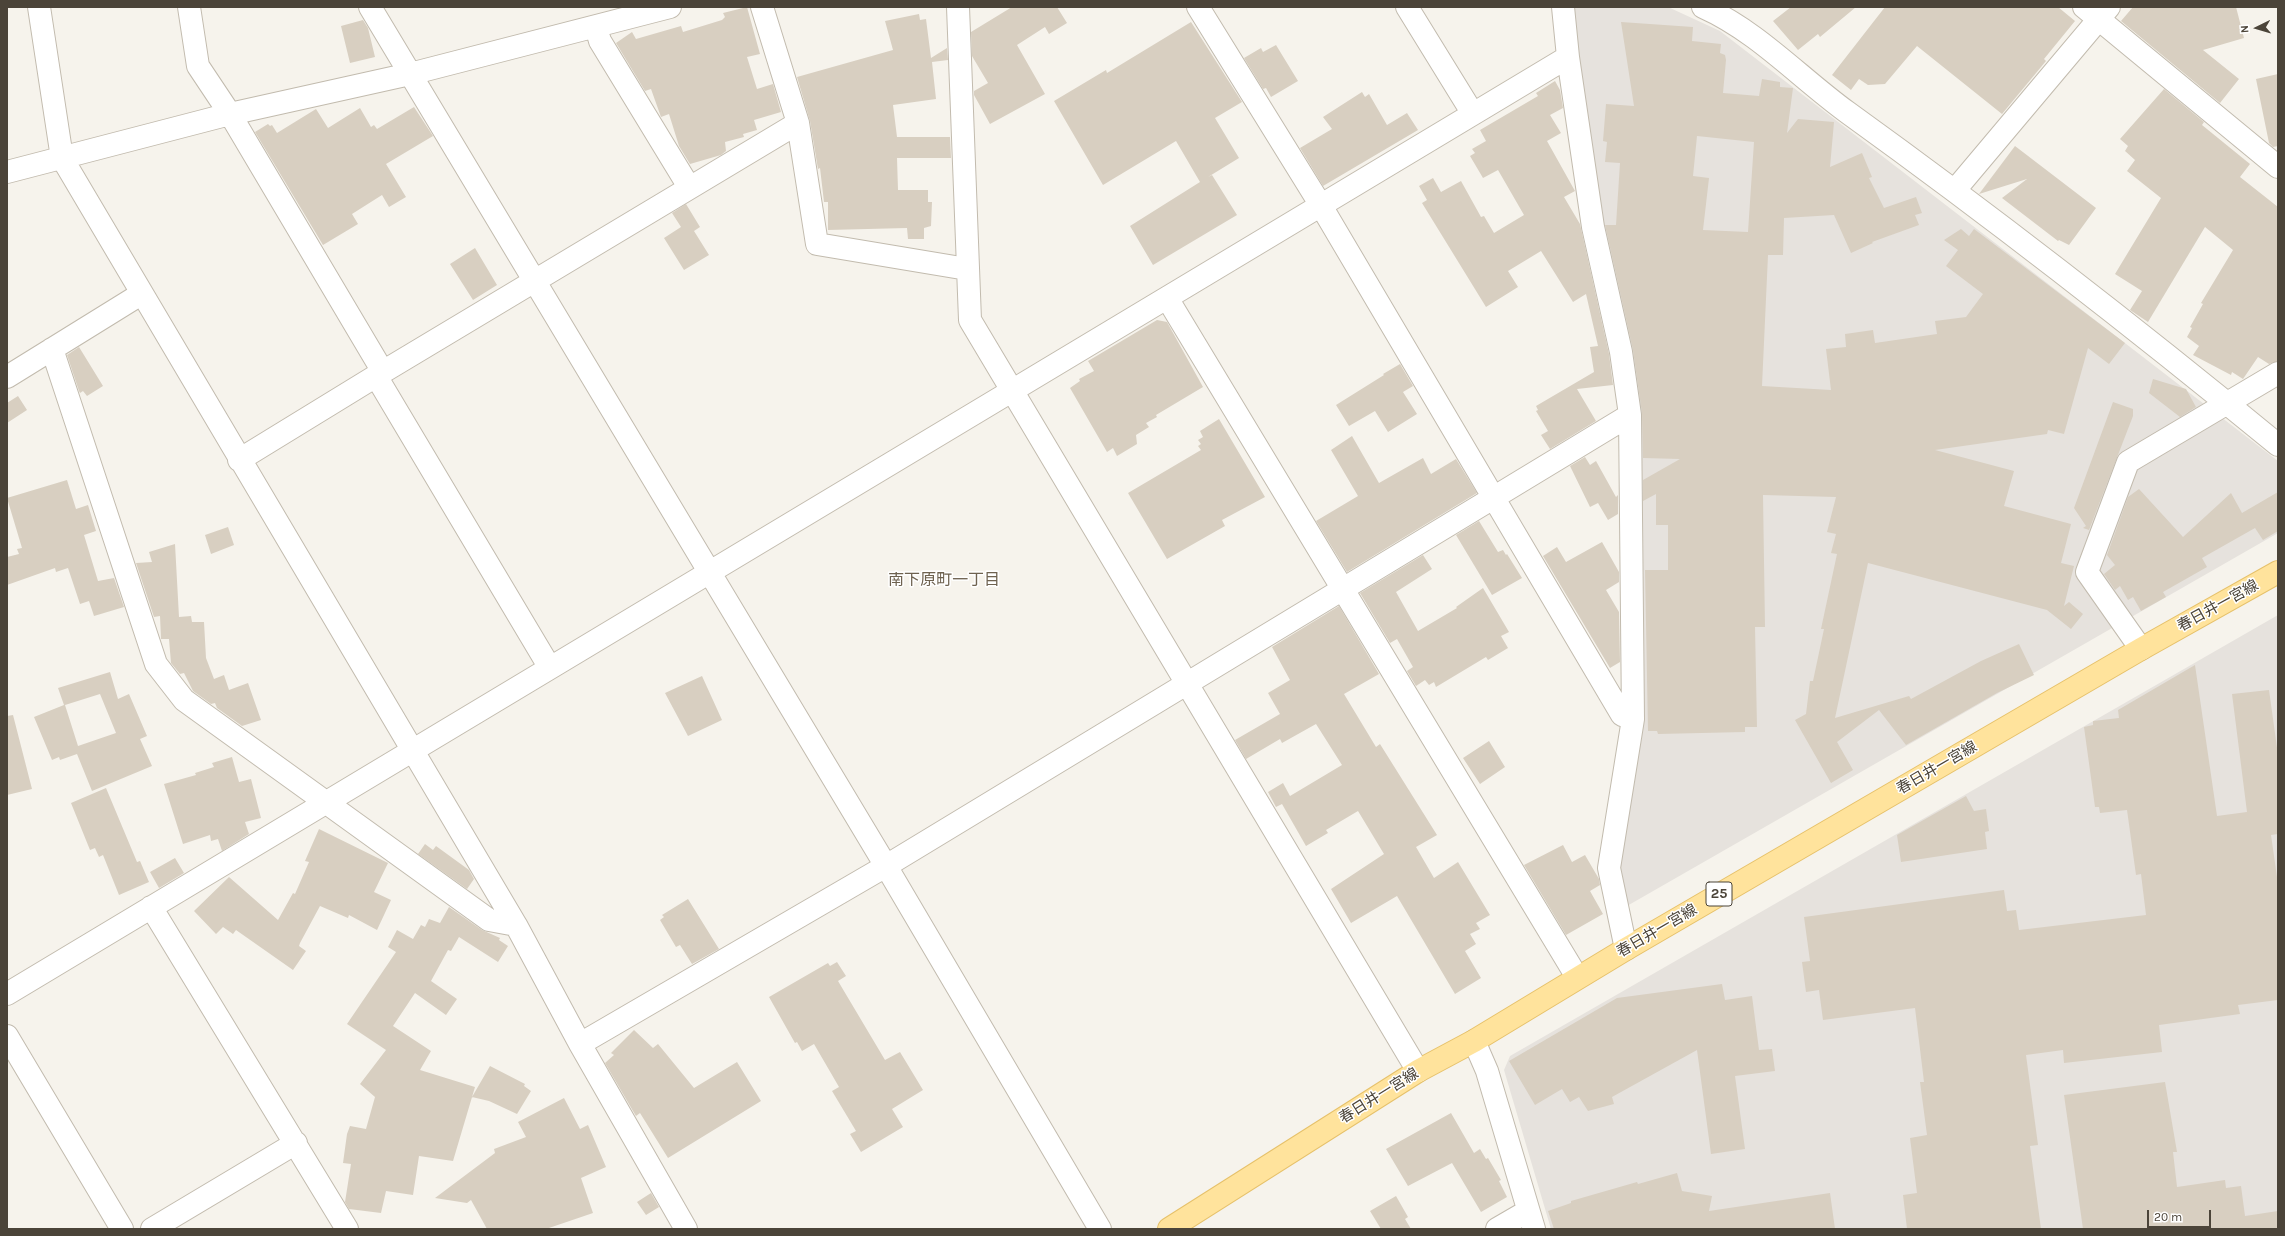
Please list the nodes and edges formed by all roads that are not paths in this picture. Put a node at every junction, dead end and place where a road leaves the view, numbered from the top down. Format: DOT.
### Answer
graph roads {
  1 [pos="39,7"];
  2 [pos="189,7"];
  3 [pos="370,7"];
  4 [pos="670,7"];
  5 [pos="762,7"];
  6 [pos="958,7"];
  7 [pos="1198,7"];
  8 [pos="1407,7"];
  9 [pos="1563,7"];
  10 [pos="1703,7"];
  11 [pos="2097,11"];
  12 [pos="601,20"];
  13 [pos="1568,57"];
  14 [pos="410,74"];
  15 [pos="230,114"];
  16 [pos="1473,114"];
  17 [pos="798,123"];
  18 [pos="62,158"];
  19 [pos="2278,167"];
  20 [pos="7,172"];
  21 [pos="689,187"];
  22 [pos="1955,190"];
  23 [pos="1320,204"];
  24 [pos="967,269"];
  25 [pos="535,280"];
  26 [pos="141,294"];
  27 [pos="1167,298"];
  28 [pos="52,349"];
  29 [pos="2278,373"];
  30 [pos="380,374"];
  31 [pos="7,377"];
  32 [pos="1012,390"];
  33 [pos="2228,404"];
  34 [pos="1630,415"];
  35 [pos="2278,445"];
  36 [pos="239,460"];
  37 [pos="1493,499"];
  38 [pos="2278,572"];
  39 [pos="710,573"];
  40 [pos="1342,589"];
  41 [pos="2141,650"];
  42 [pos="550,668"];
  43 [pos="1188,683"];
  44 [pos="1633,719"];
  45 [pos="413,752"];
  46 [pos="325,802"];
  47 [pos="886,866"];
  48 [pos="151,906"];
  49 [pos="516,925"];
  50 [pos="1626,949"];
  51 [pos="1577,977"];
  52 [pos="7,994"];
  53 [pos="7,1036"];
  54 [pos="1474,1041"];
  55 [pos="580,1044"];
  56 [pos="1418,1071"];
  57 [pos="296,1143"];
  58 [pos="1531,1220"];
  59 [pos="122,1229"];
  60 [pos="152,1229"];
  61 [pos="347,1229"];
  62 [pos="686,1229"];
  63 [pos="1100,1229"];
  64 [pos="1168,1229"];
  65 [pos="1497,1229"];
  1 -- 18 [label="street"];
  2 -- 15 [label="street"];
  3 -- 14 [label="street"];
  4 -- 12 [label="street"];
  5 -- 17 [label="street"];
  6 -- 24 [label="street"];
  7 -- 23 [label="street"];
  8 -- 16 [label="street"];
  9 -- 13 [label="street"];
  10 -- 22 [label="street"];
  11 -- 19 [label="street"];
  11 -- 22 [label="street"];
  12 -- 14 [label="street"];
  12 -- 21 [label="street"];
  13 -- 16 [label="street"];
  13 -- 34 [label="street"];
  14 -- 15 [label="street"];
  14 -- 25 [label="street"];
  15 -- 18 [label="street"];
  15 -- 30 [label="street"];
  16 -- 23 [label="street"];
  17 -- 21 [label="street"];
  17 -- 24 [label="street"];
  18 -- 20 [label="street"];
  18 -- 26 [label="street"];
  21 -- 25 [label="street"];
  22 -- 33 [label="street"];
  23 -- 27 [label="street"];
  23 -- 37 [label="street"];
  24 -- 32 [label="street"];
  25 -- 30 [label="street"];
  25 -- 39 [label="street"];
  26 -- 28 [label="street"];
  26 -- 36 [label="street"];
  27 -- 32 [label="street"];
  27 -- 40 [label="street"];
  28 -- 31 [label="street"];
  28 -- 46 [label="street"];
  29 -- 33 [label="street"];
  30 -- 36 [label="street"];
  30 -- 42 [label="street"];
  32 -- 39 [label="street"];
  32 -- 43 [label="street"];
  33 -- 35 [label="street"];
  33 -- 41 [label="street"];
  34 -- 37 [label="street"];
  34 -- 44 [label="street"];
  36 -- 45 [label="street"];
  37 -- 40 [label="street"];
  37 -- 44 [label="street"];
  38 -- 41 [label="main road, 春日井一宮線 / 25"];
  39 -- 42 [label="street"];
  39 -- 47 [label="street"];
  40 -- 43 [label="street"];
  40 -- 51 [label="street"];
  41 -- 50 [label="main road, 春日井一宮線 / 25"];
  42 -- 45 [label="street"];
  43 -- 47 [label="street"];
  43 -- 56 [label="street"];
  44 -- 50 [label="street"];
  45 -- 46 [label="street"];
  45 -- 49 [label="street"];
  46 -- 48 [label="street"];
  46 -- 49 [label="street"];
  47 -- 55 [label="street"];
  47 -- 63 [label="street"];
  48 -- 52 [label="street"];
  48 -- 57 [label="street"];
  49 -- 55 [label="street"];
  50 -- 51 [label="main road, 春日井一宮線 / 25"];
  51 -- 54 [label="main road, 春日井一宮線 / 25"];
  53 -- 59 [label="street"];
  54 -- 56 [label="main road, 春日井一宮線 / 25"];
  54 -- 58 [label="street"];
  55 -- 62 [label="street"];
  56 -- 64 [label="main road, 春日井一宮線 / 25"];
  57 -- 60 [label="street"];
  57 -- 61 [label="street"];
  58 -- 65 [label="street"];
}
